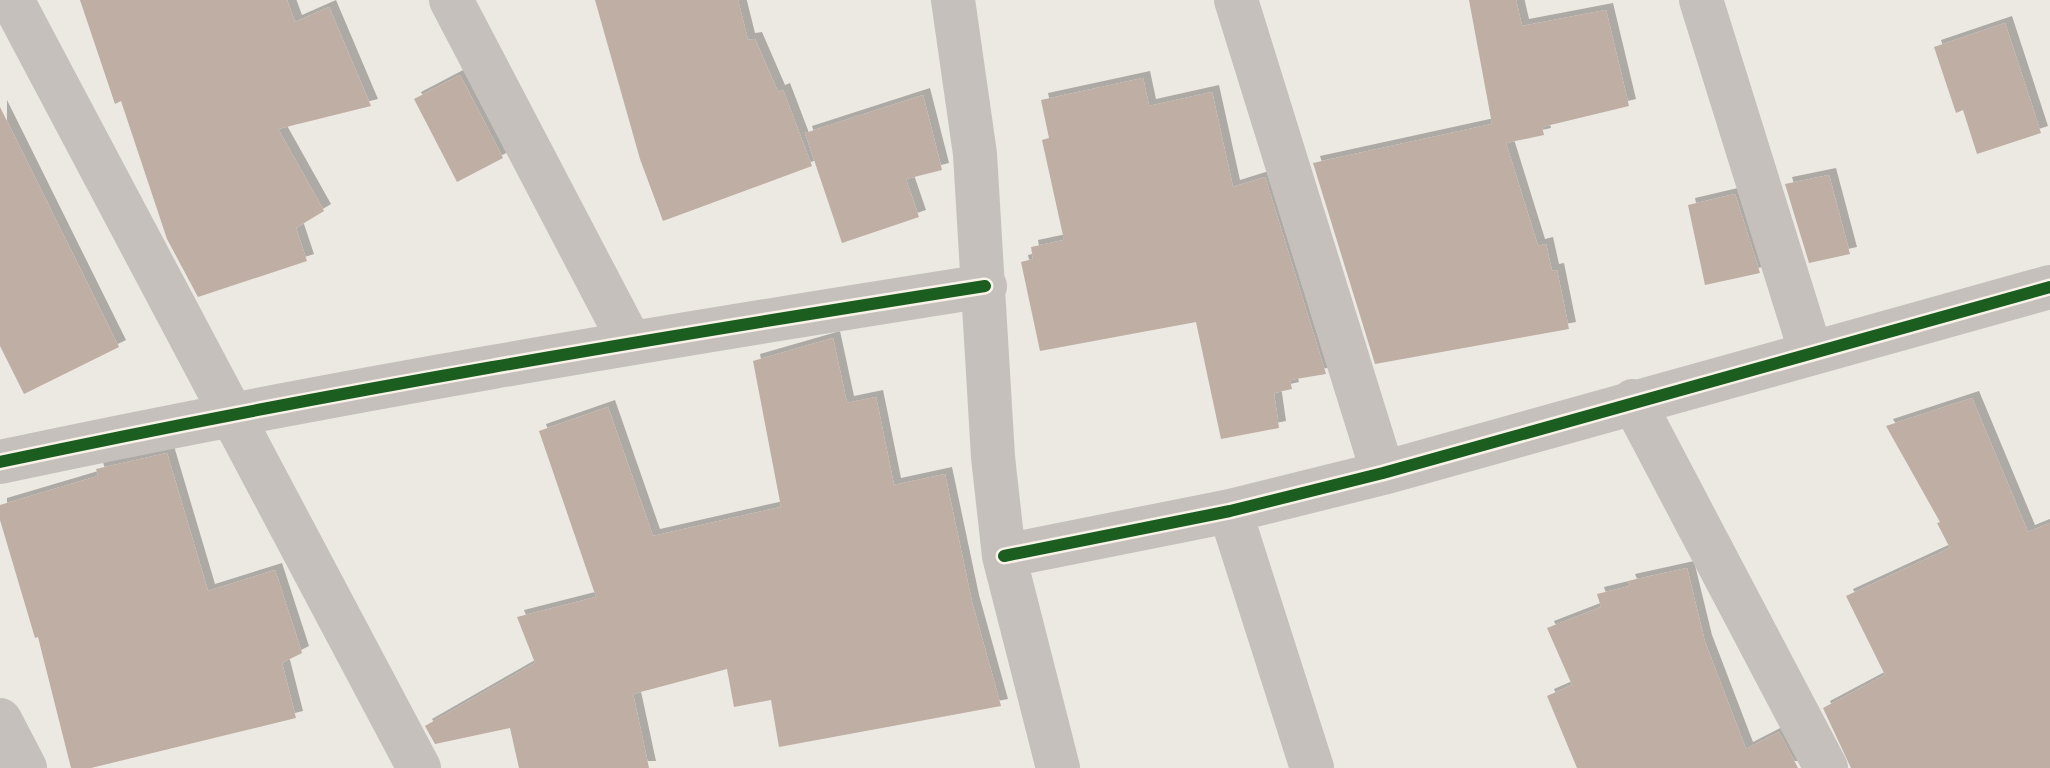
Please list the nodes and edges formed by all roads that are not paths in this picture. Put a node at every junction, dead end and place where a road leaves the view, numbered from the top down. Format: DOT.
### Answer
graph roads {
  1 [pos="12,0"];
  2 [pos="451,0"];
  3 [pos="953,0"];
  4 [pos="1236,0"];
  5 [pos="1701,0"];
  6 [pos="985,286"];
  7 [pos="2050,287"];
  8 [pos="630,342"];
  9 [pos="1811,353"];
  10 [pos="1633,401"];
  11 [pos="229,413"];
  12 [pos="0,462"];
  13 [pos="1383,473"];
  14 [pos="1230,511"];
  15 [pos="1004,556"];
  16 [pos="0,720"];
  17 [pos="25,768"];
  18 [pos="419,768"];
  19 [pos="1058,768"];
  20 [pos="1312,768"];
  21 [pos="1826,768"];
  1 -- 11 [label="street"];
  2 -- 8 [label="street"];
  3 -- 6 [label="street"];
  4 -- 13 [label="street"];
  5 -- 9 [label="street"];
  6 -- 8 [label="street"];
  6 -- 15 [label="street"];
  7 -- 9 [label="street"];
  8 -- 11 [label="street"];
  9 -- 10 [label="street"];
  10 -- 13 [label="street"];
  10 -- 21 [label="street"];
  11 -- 12 [label="street"];
  11 -- 18 [label="street"];
  13 -- 14 [label="street"];
  14 -- 15 [label="street"];
  14 -- 20 [label="street"];
  15 -- 19 [label="street"];
  16 -- 17 [label="street"];
}
